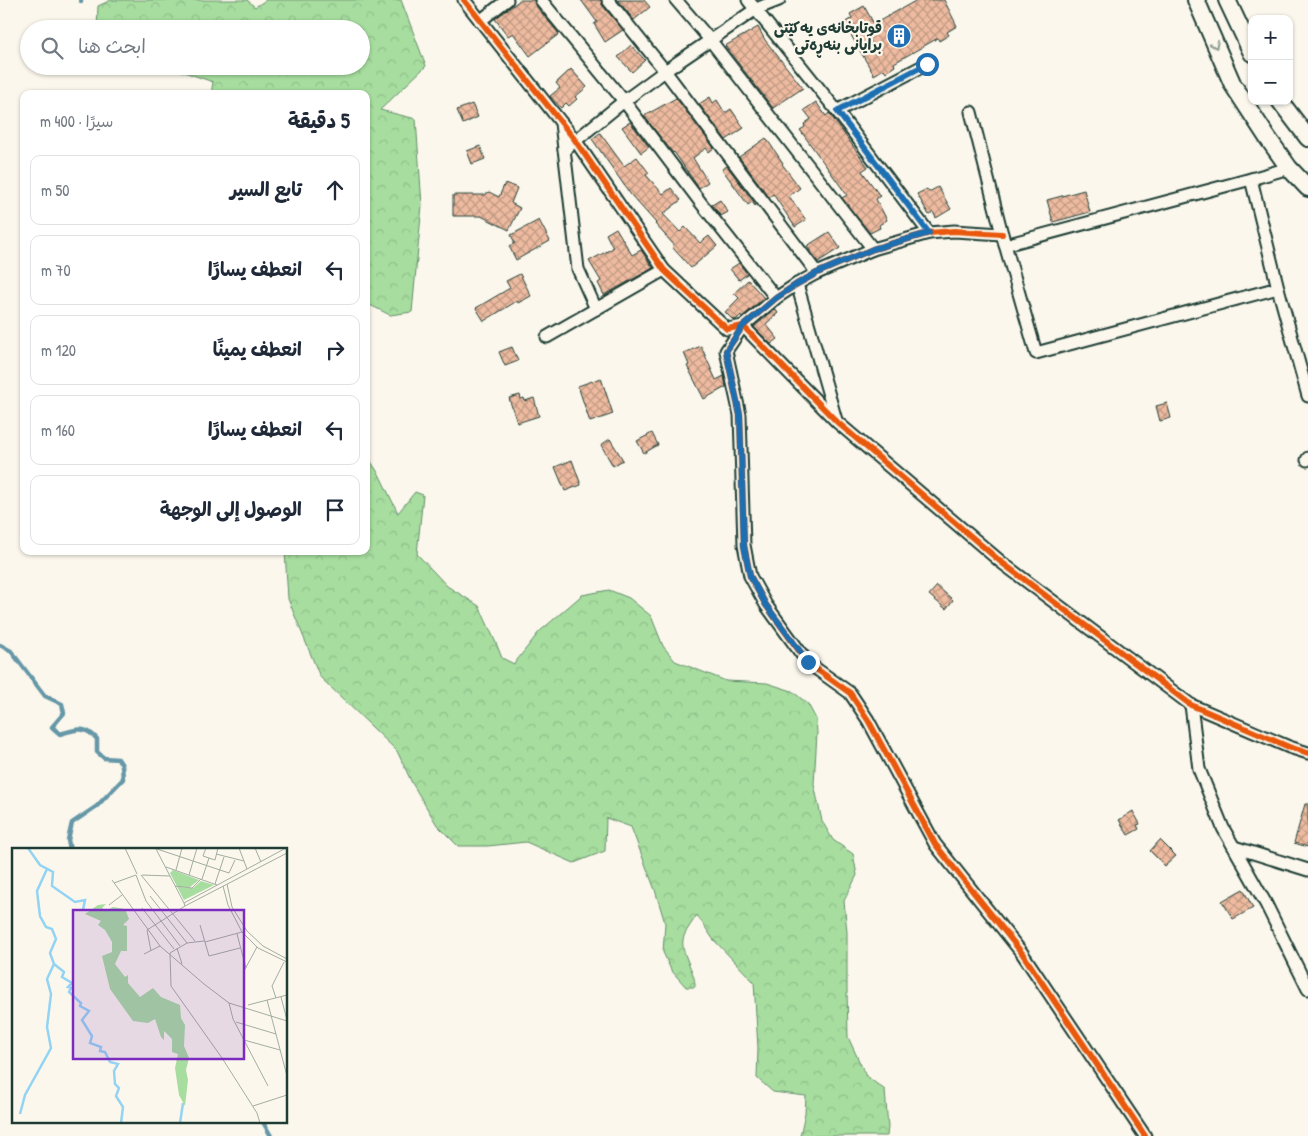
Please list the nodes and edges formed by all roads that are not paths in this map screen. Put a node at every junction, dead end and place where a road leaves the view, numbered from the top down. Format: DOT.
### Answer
graph roads {
  1 [pos="464,0"];
  2 [pos="507,0"];
  3 [pos="541,0"];
  4 [pos="608,0"];
  5 [pos="676,0"];
  6 [pos="748,0"];
  7 [pos="779,0"];
  8 [pos="1196,0"];
  9 [pos="1226,0"];
  10 [pos="756,10"];
  11 [pos="480,21"];
  12 [pos="711,41"];
  13 [pos="1248,45"];
  14 [pos="927,64"];
  15 [pos="665,71"];
  16 [pos="624,101"];
  17 [pos="1283,105"];
  18 [pos="837,111"];
  19 [pos="971,112"];
  20 [pos="561,123"];
  21 [pos="1308,138"];
  22 [pos="575,140"];
  23 [pos="564,150"];
  24 [pos="1290,168"];
  25 [pos="1252,179"];
  26 [pos="1308,188"];
  27 [pos="929,233"];
  28 [pos="1004,239"];
  29 [pos="873,249"];
  30 [pos="664,270"];
  31 [pos="817,273"];
  32 [pos="797,284"];
  33 [pos="1278,288"];
  34 [pos="776,298"];
  35 [pos="596,309"];
  36 [pos="743,326"];
  37 [pos="547,337"];
  38 [pos="1308,396"];
  39 [pos="837,422"];
  40 [pos="1191,705"];
  41 [pos="1308,752"];
  42 [pos="1234,847"];
  43 [pos="1308,870"];
  44 [pos="1308,988"];
  45 [pos="1145,1136"];
  1 -- 11 [label="street"];
  2 -- 11 [label="street"];
  3 -- 16 [label="street"];
  4 -- 15 [label="street"];
  5 -- 12 [label="street"];
  6 -- 10 [label="street"];
  7 -- 10 [label="street"];
  8 -- 24 [label="main road, one-way"];
  9 -- 13 [label="main road"];
  10 -- 12 [label="street"];
  10 -- 18 [label="street"];
  11 -- 20 [label="street"];
  12 -- 15 [label="street"];
  12 -- 29 [label="street"];
  14 -- 18 [label="street"];
  15 -- 16 [label="street"];
  15 -- 31 [label="street"];
  16 -- 22 [label="street"];
  16 -- 34 [label="street"];
  17 -- 21 [label="main road"];
  18 -- 27 [label="street"];
  19 -- 28 [label="street"];
  20 -- 22 [label="street"];
  20 -- 23 [label="street"];
  22 -- 23 [label="street"];
  22 -- 30 [label="street"];
  23 -- 35 [label="street"];
  24 -- 25 [label="street"];
  24 -- 26 [label="main road"];
  25 -- 28 [label="street"];
  25 -- 33 [label="street"];
  27 -- 28 [label="street"];
  27 -- 29 [label="street"];
  28 -- 33 [label="street"];
  29 -- 31 [label="street"];
  30 -- 35 [label="street"];
  30 -- 36 [label="street"];
  31 -- 32 [label="street"];
  32 -- 34 [label="street"];
  32 -- 39 [label="street"];
  33 -- 38 [label="street"];
  34 -- 36 [label="street"];
  35 -- 37 [label="street"];
  36 -- 39 [label="street"];
  36 -- 45 [label="street"];
  39 -- 40 [label="street"];
  40 -- 41 [label="street"];
  40 -- 42 [label="street"];
  42 -- 43 [label="street"];
  42 -- 44 [label="street"];
}
